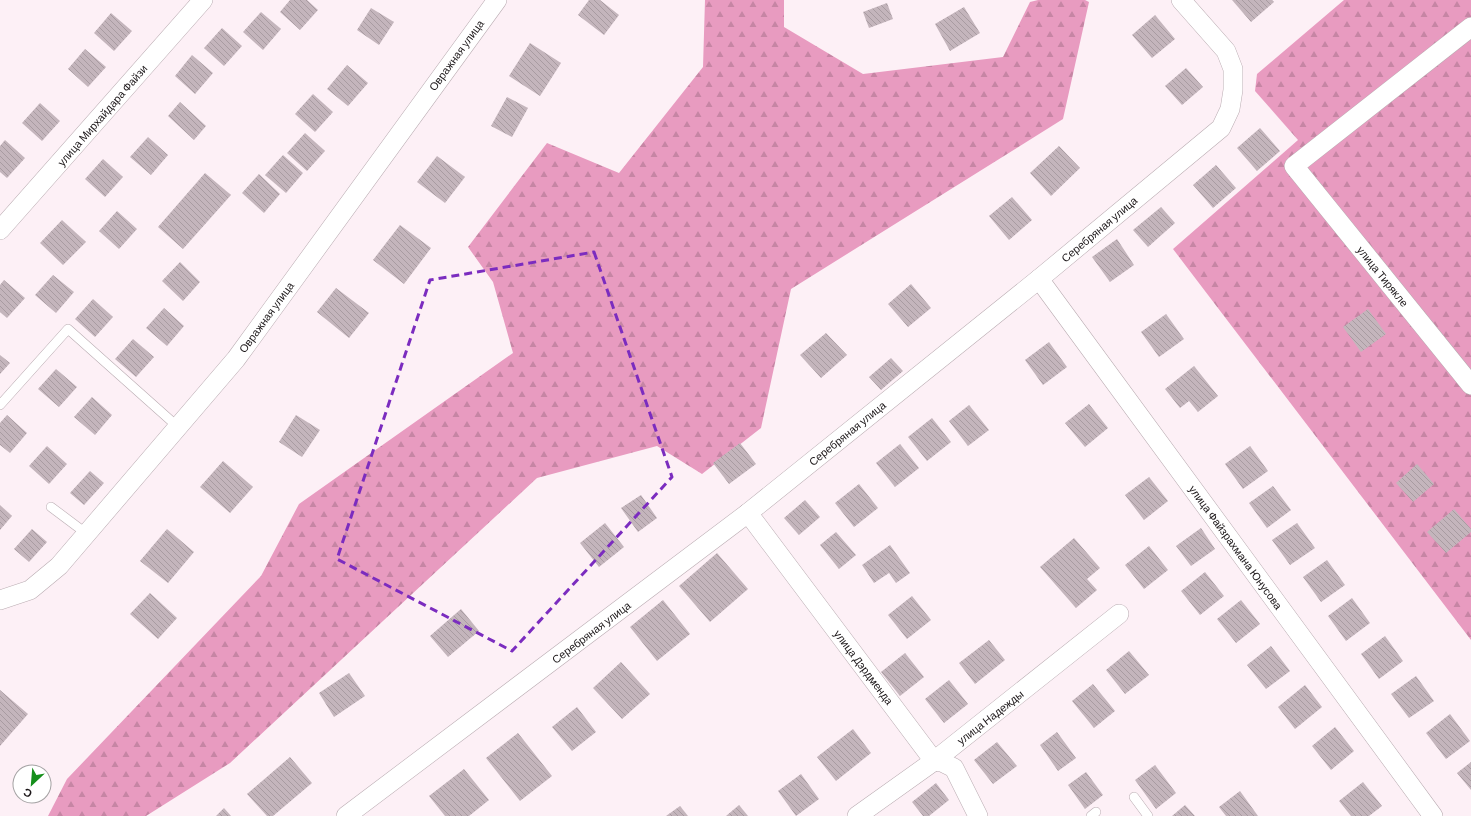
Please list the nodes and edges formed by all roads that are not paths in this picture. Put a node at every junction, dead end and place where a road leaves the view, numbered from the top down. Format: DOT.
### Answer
graph roads {
  1 [pos="203,0"];
  2 [pos="497,0"];
  3 [pos="1181,0"];
  4 [pos="1471,27"];
  5 [pos="0,230"];
  6 [pos="1039,279"];
  7 [pos="1471,385"];
  8 [pos="0,405"];
  9 [pos="178,427"];
  10 [pos="51,507"];
  11 [pos="748,513"];
  12 [pos="87,534"];
  13 [pos="0,600"];
  14 [pos="1119,614"];
  15 [pos="934,761"];
  16 [pos="1134,797"];
  17 [pos="346,816"];
  18 [pos="857,816"];
  19 [pos="978,816"];
  20 [pos="1148,816"];
  21 [pos="1433,816"];
  1 -- 5 [label="street, улица Мирхайдара Файзи"];
  2 -- 9 [label="street, Овражная улица"];
  3 -- 6 [label="street, Серебряная улица"];
  4 -- 7 [label="street, улица Тирякле"];
  6 -- 11 [label="street, Серебряная улица"];
  6 -- 21 [label="street, улица Файзрахмана Юнусова"];
  8 -- 9 [label="lane"];
  9 -- 12 [label="street, Овражная улица"];
  10 -- 12 [label="lane"];
  11 -- 15 [label="street, улица Дэрдменда"];
  11 -- 17 [label="street, Серебряная улица"];
  12 -- 13 [label="street, Овражная улица"];
  14 -- 15 [label="street, улица Надежды"];
  15 -- 18 [label="street, улица Надежды"];
  15 -- 19 [label="street"];
  16 -- 20 [label="lane"];
}
